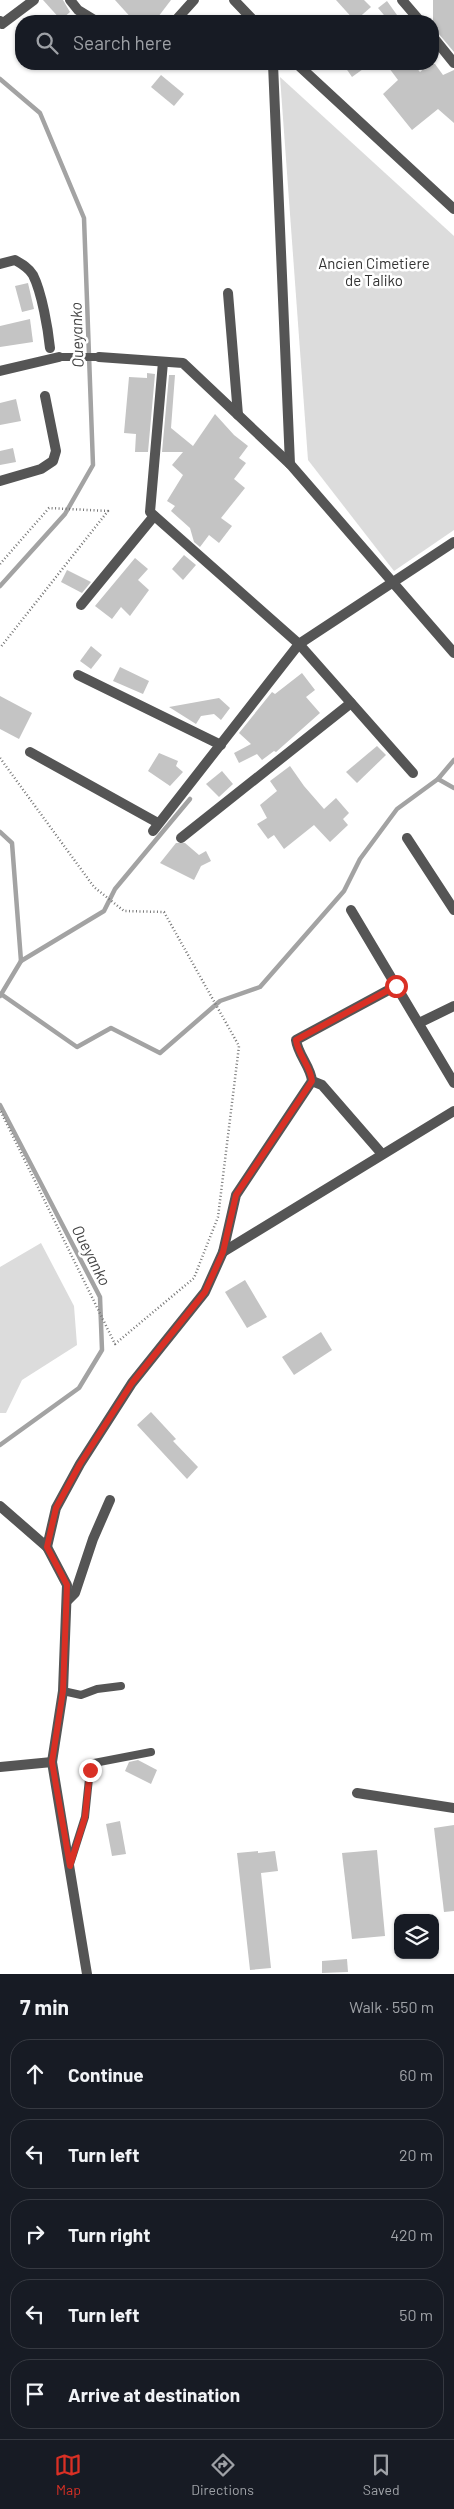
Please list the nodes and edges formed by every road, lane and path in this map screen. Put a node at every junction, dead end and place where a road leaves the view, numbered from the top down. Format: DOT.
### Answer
graph roads {
  1 [pos="34,0"];
  2 [pos="70,0"];
  3 [pos="194,0"];
  4 [pos="234,0"];
  5 [pos="402,0"];
  6 [pos="86,15"];
  7 [pos="180,15"];
  8 [pos="248,15"];
  9 [pos="415,15"];
  10 [pos="0,21"];
  11 [pos="439,44"];
  12 [pos="454,63"];
  13 [pos="273,70"];
  14 [pos="303,70"];
  15 [pos="454,209"];
  16 [pos="0,264"];
  17 [pos="228,293"];
  18 [pos="50,348"];
  19 [pos="59,357"];
  20 [pos="99,357"];
  21 [pos="163,362"];
  22 [pos="0,371"];
  23 [pos="45,396"];
  24 [pos="238,415"];
  25 [pos="290,464"];
  26 [pos="0,481"];
  27 [pos="154,516"];
  28 [pos="454,542"];
  29 [pos="0,564"];
  30 [pos="392,582"];
  31 [pos="81,605"];
  32 [pos="299,644"];
  33 [pos="0,648"];
  34 [pos="454,654"];
  35 [pos="78,675"];
  36 [pos="351,703"];
  37 [pos="221,745"];
  38 [pos="30,752"];
  39 [pos="0,758"];
  40 [pos="413,773"];
  41 [pos="181,838"];
  42 [pos="407,838"];
  43 [pos="351,910"];
  44 [pos="454,910"];
  45 [pos="396,986"];
  46 [pos="454,1006"];
  47 [pos="418,1023"];
  48 [pos="454,1060"];
  49 [pos="442,1062"];
  50 [pos="312,1081"];
  51 [pos="454,1083"];
  52 [pos="0,1110"];
  53 [pos="454,1110"];
  54 [pos="382,1154"];
  55 [pos="223,1252"];
  56 [pos="110,1500"];
  57 [pos="0,1506"];
  58 [pos="47,1547"];
  59 [pos="67,1601"];
  60 [pos="121,1686"];
  61 [pos="63,1691"];
  62 [pos="151,1752"];
  63 [pos="52,1762"];
  64 [pos="0,1767"];
  65 [pos="357,1793"];
  66 [pos="454,1808"];
  67 [pos="70,1866"];
  68 [pos="87,1974"];
  1 -- 10 [label="street"];
  2 -- 6 [label="street"];
  3 -- 7 [label="street"];
  4 -- 8 [label="street"];
  5 -- 9 [label="street"];
  11 -- 12 [label="street"];
  13 -- 25 [label="street"];
  14 -- 15 [label="street"];
  16 -- 18 [label="street"];
  17 -- 24 [label="street"];
  19 -- 20 [label="lane"];
  19 -- 22 [label="street"];
  20 -- 21 [label="street"];
  21 -- 24 [label="street"];
  21 -- 27 [label="street"];
  23 -- 26 [label="street"];
  24 -- 25 [label="street"];
  25 -- 30 [label="street"];
  27 -- 31 [label="street"];
  27 -- 32 [label="street"];
  28 -- 30 [label="street"];
  29 -- 33 [label="path"];
  30 -- 32 [label="street"];
  30 -- 34 [label="street"];
  32 -- 36 [label="street"];
  32 -- 37 [label="street"];
  35 -- 37 [label="street"];
  36 -- 40 [label="street"];
  36 -- 41 [label="street"];
  37 -- 38 [label="street"];
  39 -- 52 [label="path"];
  42 -- 44 [label="street"];
  43 -- 45 [label="street"];
  45 -- 47 [label="street"];
  45 -- 50 [label="street"];
  46 -- 47 [label="street"];
  47 -- 49 [label="street"];
  48 -- 49 [label="street"];
  49 -- 51 [label="street"];
  50 -- 54 [label="street"];
  50 -- 55 [label="street"];
  53 -- 54 [label="street"];
  54 -- 55 [label="street"];
  55 -- 58 [label="street"];
  56 -- 59 [label="street"];
  57 -- 58 [label="street"];
  58 -- 59 [label="street"];
  59 -- 61 [label="street"];
  60 -- 61 [label="lane"];
  61 -- 63 [label="street"];
  62 -- 67 [label="lane"];
  63 -- 64 [label="street"];
  63 -- 67 [label="street"];
  65 -- 66 [label="street"];
  67 -- 68 [label="street"];
}
